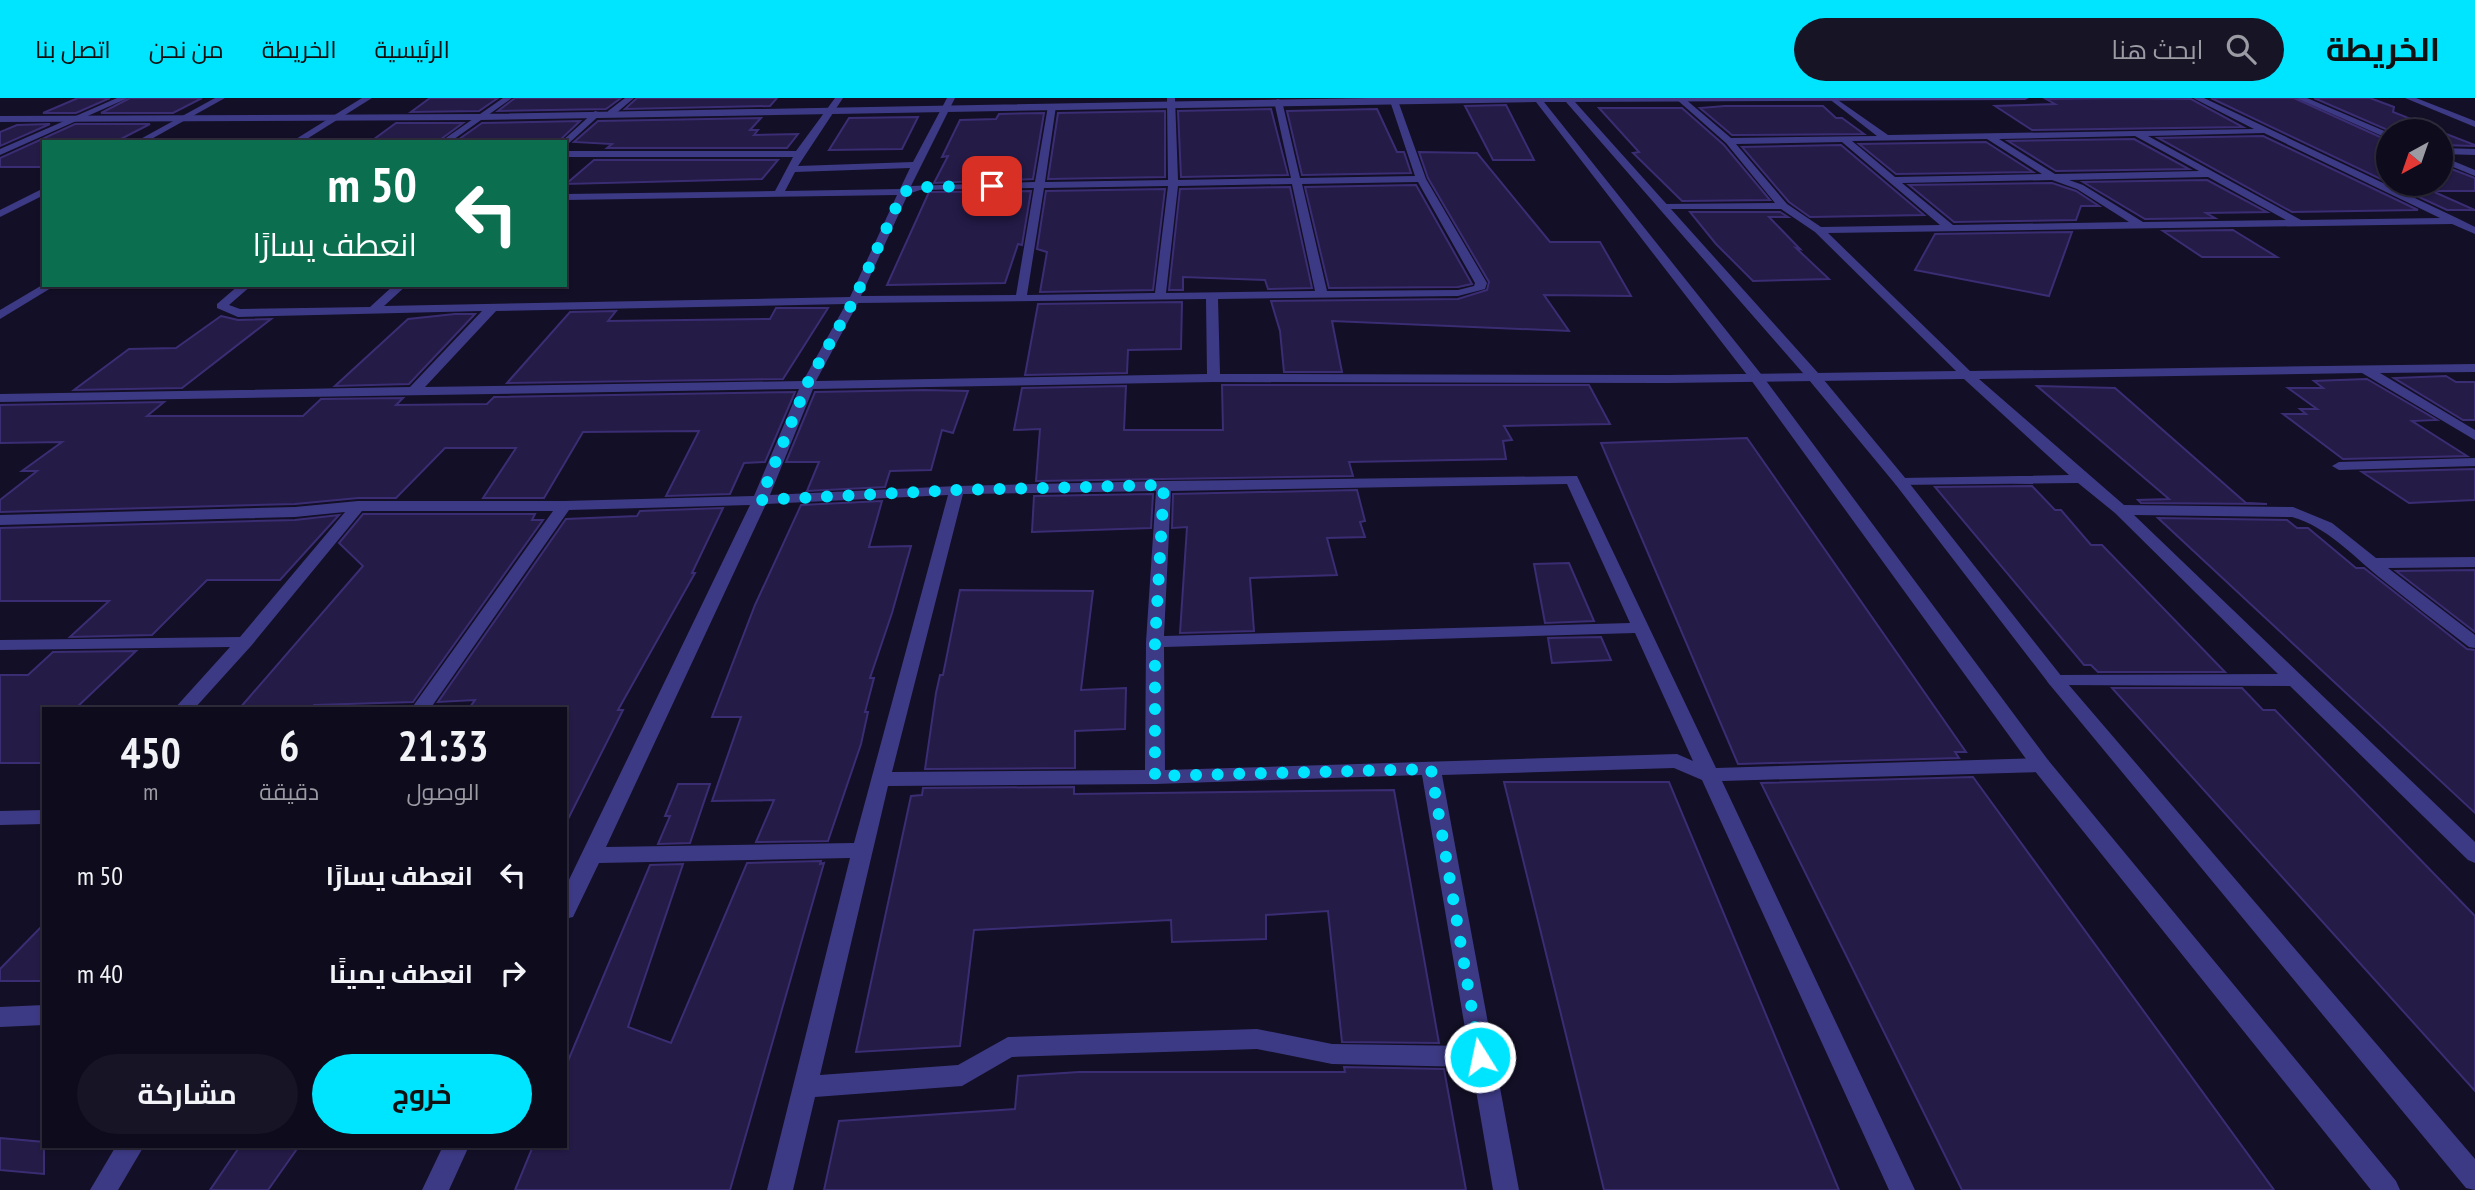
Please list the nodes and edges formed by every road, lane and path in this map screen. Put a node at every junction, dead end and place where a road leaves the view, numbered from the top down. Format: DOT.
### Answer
graph roads {
  1 [pos="124,98"];
  2 [pos="221,98"];
  3 [pos="368,98"];
  4 [pos="508,98"];
  5 [pos="629,98"];
  6 [pos="839,98"];
  7 [pos="1679,98"];
  8 [pos="2025,98"];
  9 [pos="2197,98"];
  10 [pos="2300,98"];
  11 [pos="2409,98"];
  12 [pos="1393,99"];
  13 [pos="1537,99"];
  14 [pos="1568,99"];
  15 [pos="1831,99"];
  16 [pos="1171,101"];
  17 [pos="1278,102"];
  18 [pos="950,103"];
  19 [pos="1052,106"];
  20 [pos="832,111"];
  21 [pos="598,113"];
  22 [pos="611,113"];
  23 [pos="478,117"];
  24 [pos="79,118"];
  25 [pos="336,118"];
  26 [pos="0,119"];
  27 [pos="184,119"];
  28 [pos="2475,124"];
  29 [pos="2376,130"];
  30 [pos="2263,131"];
  31 [pos="2135,132"];
  32 [pos="1989,136"];
  33 [pos="1886,138"];
  34 [pos="1844,139"];
  35 [pos="143,140"];
  36 [pos="298,140"];
  37 [pos="447,140"];
  38 [pos="567,140"];
  39 [pos="1729,141"];
  40 [pos="2454,151"];
  41 [pos="0,152"];
  42 [pos="2475,152"];
  43 [pos="567,154"];
  44 [pos="799,154"];
  45 [pos="2454,164"];
  46 [pos="916,166"];
  47 [pos="791,169"];
  48 [pos="2475,173"];
  49 [pos="2210,174"];
  50 [pos="2053,177"];
  51 [pos="1421,179"];
  52 [pos="1894,180"];
  53 [pos="1296,181"];
  54 [pos="1173,183"];
  55 [pos="1040,186"];
  56 [pos="42,192"];
  57 [pos="903,192"];
  58 [pos="779,194"];
  59 [pos="567,197"];
  60 [pos="31,198"];
  61 [pos="0,199"];
  62 [pos="1783,206"];
  63 [pos="1664,207"];
  64 [pos="0,214"];
  65 [pos="2455,221"];
  66 [pos="2300,224"];
  67 [pos="2142,226"];
  68 [pos="1950,228"];
  69 [pos="1819,230"];
  70 [pos="2475,231"];
  71 [pos="47,287"];
  72 [pos="244,287"];
  73 [pos="399,287"];
  74 [pos="1322,295"];
  75 [pos="1160,296"];
  76 [pos="1212,297"];
  77 [pos="1021,298"];
  78 [pos="854,300"];
  79 [pos="494,306"];
  80 [pos="375,308"];
  81 [pos="0,315"];
  82 [pos="2475,368"];
  83 [pos="2366,370"];
  84 [pos="1966,374"];
  85 [pos="1756,377"];
  86 [pos="1814,377"];
  87 [pos="1214,378"];
  88 [pos="807,384"];
  89 [pos="412,393"];
  90 [pos="0,398"];
  91 [pos="2475,436"];
  92 [pos="2475,462"];
  93 [pos="2339,466"];
  94 [pos="2082,479"];
  95 [pos="1901,482"];
  96 [pos="1164,485"];
  97 [pos="957,490"];
  98 [pos="760,500"];
  99 [pos="359,506"];
  100 [pos="564,506"];
  101 [pos="2120,510"];
  102 [pos="0,520"];
  103 [pos="2475,562"];
  104 [pos="2371,563"];
  105 [pos="1640,628"];
  106 [pos="245,642"];
  107 [pos="1155,642"];
  108 [pos="2475,643"];
  109 [pos="0,645"];
  110 [pos="2294,680"];
  111 [pos="2056,681"];
  112 [pos="185,707"];
  113 [pos="421,707"];
  114 [pos="2041,765"];
  115 [pos="1431,769"];
  116 [pos="1707,775"];
  117 [pos="1155,776"];
  118 [pos="880,779"];
  119 [pos="42,817"];
  120 [pos="0,818"];
  121 [pos="864,850"];
  122 [pos="592,855"];
  123 [pos="2475,855"];
  124 [pos="567,907"];
  125 [pos="42,1015"];
  126 [pos="0,1017"];
  127 [pos="1480,1057"];
  128 [pos="806,1087"];
  129 [pos="130,1148"];
  130 [pos="455,1148"];
  131 [pos="2475,1179"];
  132 [pos="103,1190"];
  133 [pos="435,1190"];
  134 [pos="780,1190"];
  135 [pos="1506,1190"];
  136 [pos="1902,1190"];
  137 [pos="2388,1190"];
  1 -- 24 [label="street"];
  2 -- 27 [label="street"];
  3 -- 25 [label="street"];
  4 -- 23 [label="street"];
  5 -- 22 [label="street"];
  6 -- 20 [label="street"];
  7 -- 14 [label="street"];
  7 -- 15 [label="street"];
  7 -- 39 [label="street"];
  8 -- 15 [label="street"];
  9 -- 30 [label="street"];
  10 -- 29 [label="street"];
  11 -- 28 [label="street"];
  12 -- 13 [label="street"];
  12 -- 17 [label="street"];
  12 -- 51 [label="street"];
  13 -- 14 [label="street"];
  13 -- 85 [label="street"];
  14 -- 63 [label="street"];
  15 -- 33 [label="street"];
  16 -- 17 [label="street"];
  16 -- 19 [label="street"];
  16 -- 54 [label="street"];
  17 -- 53 [label="street"];
  18 -- 19 [label="street"];
  18 -- 20 [label="street"];
  18 -- 46 [label="street"];
  19 -- 55 [label="street"];
  20 -- 22 [label="street"];
  20 -- 44 [label="street"];
  21 -- 22 [label="street"];
  21 -- 23 [label="street"];
  21 -- 38 [label="street"];
  23 -- 25 [label="street"];
  23 -- 37 [label="street"];
  24 -- 26 [label="street"];
  24 -- 27 [label="street"];
  24 -- 41 [label="street"];
  25 -- 27 [label="street"];
  25 -- 36 [label="street"];
  27 -- 35 [label="street"];
  30 -- 31 [label="street"];
  30 -- 65 [label="street"];
  31 -- 32 [label="street"];
  31 -- 49 [label="street"];
  32 -- 33 [label="street"];
  32 -- 50 [label="street"];
  33 -- 34 [label="street"];
  34 -- 39 [label="street"];
  34 -- 52 [label="street"];
  39 -- 62 [label="street"];
  40 -- 42 [label="street"];
  43 -- 44 [label="street"];
  44 -- 47 [label="street"];
  45 -- 48 [label="street"];
  46 -- 47 [label="street"];
  46 -- 57 [label="street"];
  47 -- 58 [label="street"];
  49 -- 50 [label="street"];
  49 -- 66 [label="street"];
  50 -- 52 [label="street"];
  50 -- 67 [label="street"];
  51 -- 53 [label="street"];
  51 -- 74 [label="street"];
  52 -- 68 [label="street"];
  53 -- 54 [label="street"];
  53 -- 74 [label="street"];
  54 -- 55 [label="street"];
  54 -- 75 [label="street"];
  55 -- 57 [label="street"];
  55 -- 77 [label="street"];
  56 -- 60 [label="street"];
  57 -- 58 [label="street"];
  57 -- 78 [label="street"];
  58 -- 59 [label="street"];
  60 -- 61 [label="street"];
  60 -- 64 [label="street"];
  62 -- 63 [label="street"];
  62 -- 69 [label="street"];
  63 -- 86 [label="street"];
  65 -- 66 [label="street"];
  65 -- 70 [label="street"];
  66 -- 67 [label="street"];
  67 -- 68 [label="street"];
  68 -- 69 [label="street"];
  69 -- 84 [label="street"];
  71 -- 81 [label="street"];
  72 -- 80 [label="street"];
  73 -- 80 [label="street"];
  74 -- 76 [label="street"];
  75 -- 76 [label="street"];
  75 -- 77 [label="street"];
  76 -- 87 [label="street"];
  77 -- 78 [label="street"];
  78 -- 79 [label="street"];
  78 -- 88 [label="street"];
  79 -- 80 [label="street"];
  79 -- 89 [label="street"];
  82 -- 83 [label="street"];
  83 -- 84 [label="street"];
  83 -- 91 [label="street"];
  84 -- 86 [label="street"];
  84 -- 94 [label="street"];
  85 -- 86 [label="street"];
  85 -- 87 [label="street"];
  85 -- 114 [label="street"];
  86 -- 95 [label="street"];
  87 -- 88 [label="street"];
  88 -- 89 [label="street"];
  88 -- 98 [label="street"];
  89 -- 90 [label="street"];
  92 -- 93 [label="street"];
  94 -- 95 [label="street"];
  94 -- 101 [label="street"];
  95 -- 111 [label="street"];
  96 -- 97 [label="street"];
  96 -- 105 [label="street"];
  96 -- 107 [label="street"];
  97 -- 98 [label="street"];
  97 -- 118 [label="street"];
  98 -- 100 [label="street"];
  98 -- 122 [label="street"];
  99 -- 100 [label="street"];
  99 -- 102 [label="street"];
  99 -- 106 [label="street"];
  100 -- 113 [label="street"];
  101 -- 104 [label="street"];
  101 -- 110 [label="street"];
  103 -- 104 [label="street"];
  104 -- 108 [label="street"];
  105 -- 107 [label="street"];
  105 -- 116 [label="street"];
  106 -- 109 [label="street"];
  106 -- 112 [label="street"];
  107 -- 117 [label="street"];
  110 -- 111 [label="street"];
  110 -- 123 [label="street"];
  111 -- 131 [label="street"];
  114 -- 116 [label="street"];
  114 -- 137 [label="street"];
  115 -- 116 [label="street"];
  115 -- 117 [label="street"];
  115 -- 127 [label="street"];
  116 -- 136 [label="street"];
  117 -- 118 [label="street"];
  118 -- 121 [label="street"];
  119 -- 120 [label="street"];
  121 -- 122 [label="street"];
  121 -- 128 [label="street"];
  122 -- 124 [label="street"];
  125 -- 126 [label="street"];
  127 -- 128 [label="street"];
  127 -- 135 [label="street"];
  128 -- 134 [label="street"];
  129 -- 132 [label="street"];
  130 -- 133 [label="street"];
}
